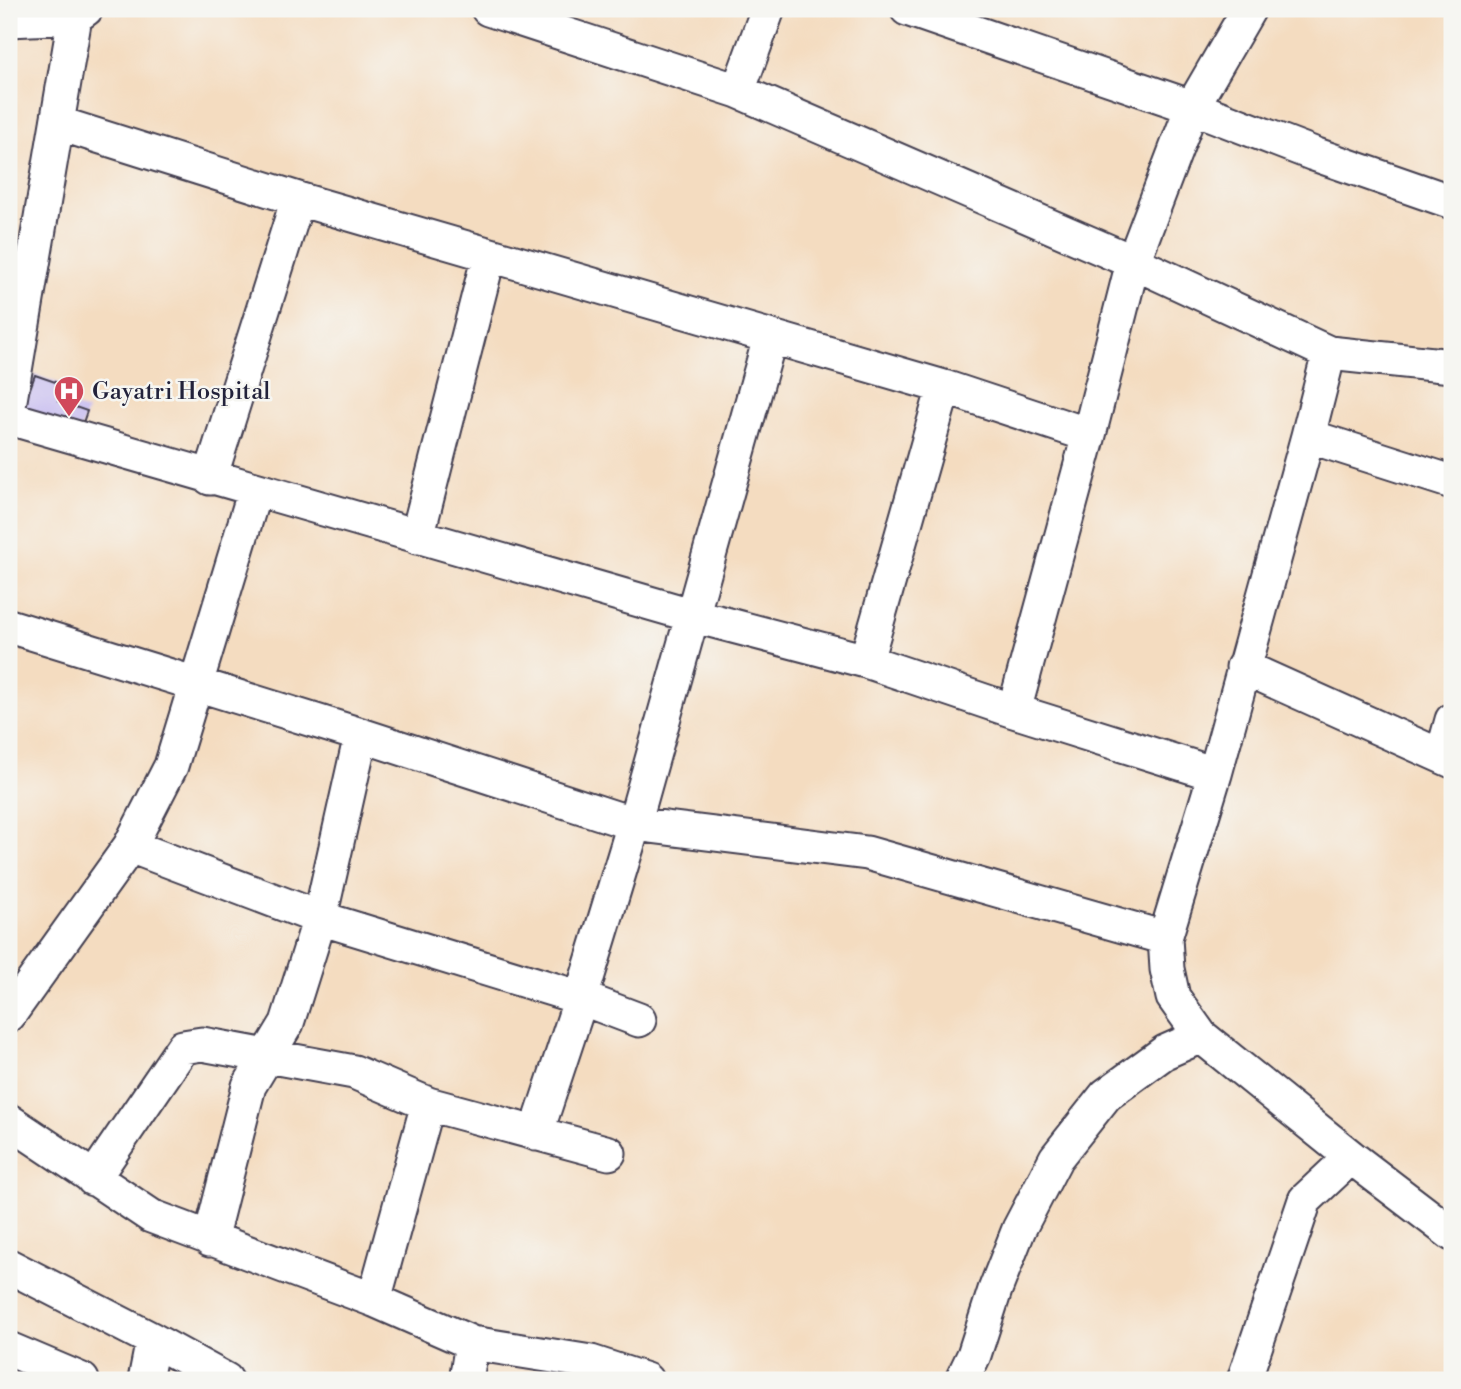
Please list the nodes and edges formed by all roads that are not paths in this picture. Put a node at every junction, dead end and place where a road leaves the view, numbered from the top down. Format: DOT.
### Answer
graph roads {
  1 [pos="488,9"];
  2 [pos="768,9"];
  3 [pos="907,9"];
  4 [pos="1248,9"];
  5 [pos="81,13"];
  6 [pos="9,20"];
  7 [pos="738,91"];
  8 [pos="1192,107"];
  9 [pos="57,123"];
  10 [pos="298,199"];
  11 [pos="1452,202"];
  12 [pos="489,255"];
  13 [pos="1133,262"];
  14 [pos="19,282"];
  15 [pos="770,338"];
  16 [pos="1329,353"];
  17 [pos="1449,357"];
  18 [pos="944,387"];
  19 [pos="9,407"];
  20 [pos="9,418"];
  21 [pos="1089,435"];
  22 [pos="1308,436"];
  23 [pos="210,478"];
  24 [pos="1452,482"];
  25 [pos="254,491"];
  26 [pos="417,537"];
  27 [pos="691,615"];
  28 [pos="9,626"];
  29 [pos="866,662"];
  30 [pos="1243,667"];
  31 [pos="196,684"];
  32 [pos="1014,711"];
  33 [pos="1452,720"];
  34 [pos="361,735"];
  35 [pos="1447,758"];
  36 [pos="1215,774"];
  37 [pos="634,824"];
  38 [pos="130,846"];
  39 [pos="320,918"];
  40 [pos="1165,939"];
  41 [pos="581,998"];
  42 [pos="9,1015"];
  43 [pos="639,1020"];
  44 [pos="1201,1036"];
  45 [pos="268,1056"];
  46 [pos="428,1104"];
  47 [pos="9,1121"];
  48 [pos="536,1134"];
  49 [pos="609,1153"];
  50 [pos="1351,1157"];
  51 [pos="93,1179"];
  52 [pos="1452,1234"];
  53 [pos="210,1240"];
  54 [pos="9,1266"];
  55 [pos="374,1300"];
  56 [pos="153,1339"];
  57 [pos="472,1343"];
  58 [pos="9,1349"];
  59 [pos="82,1380"];
  60 [pos="145,1380"];
  61 [pos="226,1380"];
  62 [pos="466,1380"];
  63 [pos="646,1380"];
  64 [pos="962,1380"];
  65 [pos="1244,1380"];
  1 -- 7 [label="street"];
  2 -- 7 [label="street"];
  3 -- 8 [label="street"];
  4 -- 8 [label="street"];
  5 -- 6 [label="street"];
  5 -- 9 [label="street"];
  7 -- 13 [label="street"];
  8 -- 11 [label="street"];
  8 -- 13 [label="street"];
  9 -- 10 [label="street"];
  9 -- 14 [label="street"];
  10 -- 12 [label="street"];
  10 -- 23 [label="street"];
  12 -- 15 [label="street"];
  12 -- 26 [label="street"];
  13 -- 16 [label="street"];
  13 -- 21 [label="street"];
  14 -- 19 [label="street"];
  15 -- 18 [label="street"];
  15 -- 27 [label="street"];
  16 -- 17 [label="street"];
  16 -- 22 [label="street"];
  18 -- 21 [label="street"];
  18 -- 29 [label="street"];
  20 -- 23 [label="street"];
  21 -- 32 [label="street"];
  22 -- 24 [label="street"];
  22 -- 30 [label="street"];
  23 -- 25 [label="street"];
  25 -- 26 [label="street"];
  25 -- 31 [label="street"];
  26 -- 27 [label="street"];
  27 -- 29 [label="street"];
  27 -- 37 [label="street"];
  28 -- 31 [label="street"];
  29 -- 32 [label="street"];
  30 -- 35 [label="street"];
  30 -- 36 [label="street"];
  31 -- 34 [label="street"];
  31 -- 38 [label="street"];
  32 -- 36 [label="street"];
  33 -- 35 [label="street"];
  34 -- 37 [label="street"];
  34 -- 39 [label="street"];
  36 -- 40 [label="street"];
  37 -- 40 [label="street"];
  37 -- 41 [label="street"];
  38 -- 39 [label="street"];
  38 -- 42 [label="street"];
  39 -- 41 [label="street"];
  39 -- 45 [label="street"];
  40 -- 44 [label="street"];
  41 -- 43 [label="street"];
  41 -- 48 [label="street"];
  44 -- 50 [label="street"];
  44 -- 64 [label="street"];
  45 -- 46 [label="street"];
  45 -- 51 [label="street"];
  45 -- 53 [label="street"];
  46 -- 48 [label="street"];
  46 -- 55 [label="street"];
  47 -- 51 [label="street"];
  48 -- 49 [label="street"];
  50 -- 52 [label="street"];
  50 -- 65 [label="street"];
  51 -- 53 [label="street"];
  53 -- 55 [label="street"];
  54 -- 56 [label="street"];
  55 -- 57 [label="street"];
  56 -- 60 [label="street"];
  56 -- 61 [label="street"];
  57 -- 62 [label="street"];
  57 -- 63 [label="street"];
  58 -- 59 [label="street"];
}
